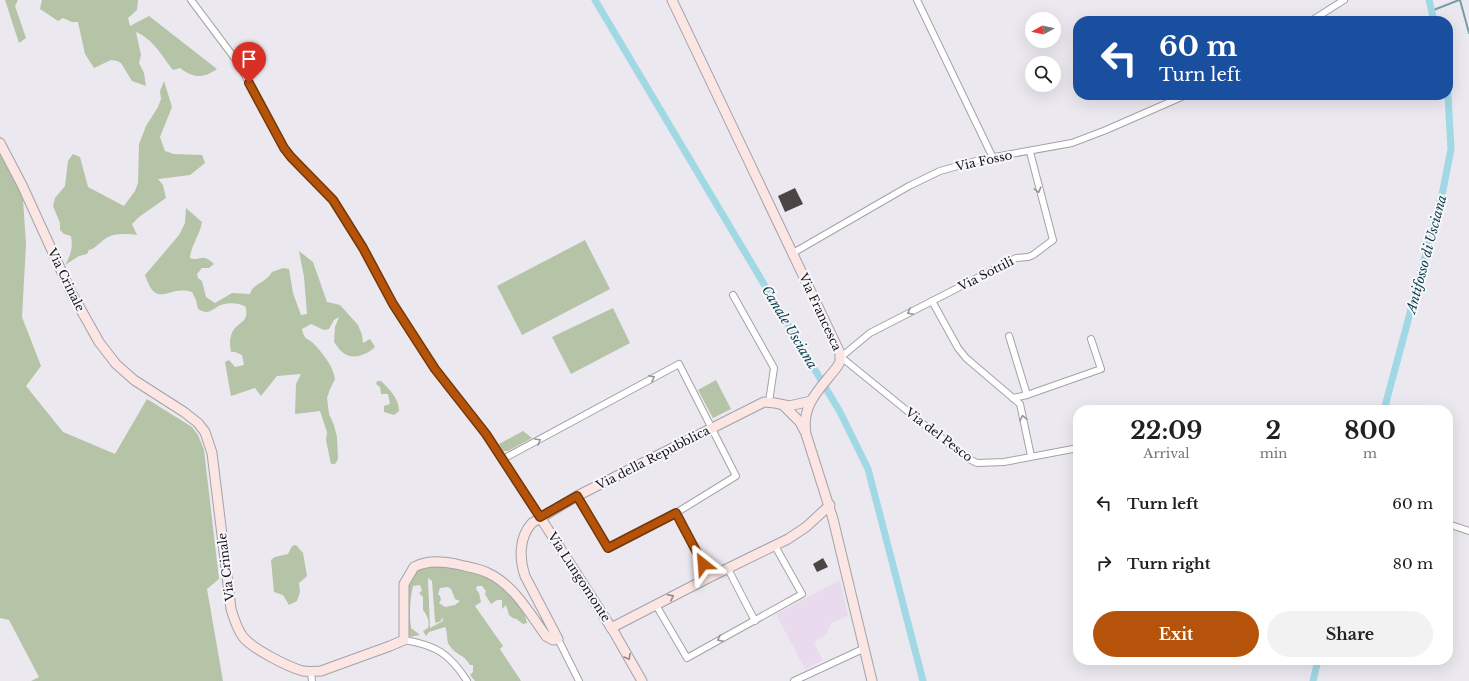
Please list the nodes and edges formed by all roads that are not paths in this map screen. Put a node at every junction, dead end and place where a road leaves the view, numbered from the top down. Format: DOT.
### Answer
graph roads {
  1 [pos="191,0"];
  2 [pos="672,0"];
  3 [pos="917,0"];
  4 [pos="1344,0"];
  5 [pos="1319,16"];
  6 [pos="1175,100"];
  7 [pos="0,143"];
  8 [pos="1030,152"];
  9 [pos="993,158"];
  10 [pos="793,253"];
  11 [pos="733,295"];
  12 [pos="932,301"];
  13 [pos="1009,336"];
  14 [pos="1091,339"];
  15 [pos="841,357"];
  16 [pos="1027,395"];
  17 [pos="1013,398"];
  18 [pos="811,401"];
  19 [pos="770,402"];
  20 [pos="787,408"];
  21 [pos="806,413"];
  22 [pos="711,428"];
  23 [pos="806,434"];
  24 [pos="1073,449"];
  25 [pos="1031,456"];
  26 [pos="503,459"];
  27 [pos="577,496"];
  28 [pos="830,505"];
  29 [pos="676,513"];
  30 [pos="540,517"];
  31 [pos="1453,526"];
  32 [pos="1469,531"];
  33 [pos="775,546"];
  34 [pos="728,569"];
  35 [pos="710,577"];
  36 [pos="656,604"];
  37 [pos="755,621"];
  38 [pos="613,630"];
  39 [pos="558,639"];
  40 [pos="404,640"];
  41 [pos="865,648"];
  42 [pos="311,676"];
  43 [pos="467,681"];
  44 [pos="580,681"];
  45 [pos="642,681"];
  46 [pos="794,681"];
  47 [pos="872,681"];
  1 -- 26 [label="street, Via Lungomonte"];
  2 -- 10 [label="street, Via Francesca"];
  3 -- 9 [label="street"];
  4 -- 5 [label="street"];
  6 -- 8 [label="street, Via Fosso"];
  7 -- 42 [label="street, Via Crinale"];
  8 -- 9 [label="street, Via Fosso"];
  8 -- 12 [label="street, Via Sottili, one-way"];
  9 -- 10 [label="street, Via Fosso"];
  10 -- 15 [label="street, Via Francesca"];
  11 -- 19 [label="street"];
  12 -- 15 [label="street, Via Sottili, one-way"];
  12 -- 17 [label="street"];
  13 -- 16 [label="street"];
  14 -- 16 [label="street"];
  15 -- 18 [label="street, Via Francesca"];
  15 -- 25 [label="street, Via del Pesco"];
  16 -- 17 [label="street"];
  25 -- 17 [label="street, one-way"];
  18 -- 20 [label="street"];
  18 -- 21 [label="street, Via Francesca"];
  19 -- 20 [label="street"];
  19 -- 22 [label="street, Via della Repubblica"];
  20 -- 21 [label="street"];
  20 -- 23 [label="street"];
  21 -- 23 [label="street, Via Francesca"];
  26 -- 22 [label="street, one-way"];
  22 -- 27 [label="street, Via della Repubblica"];
  22 -- 29 [label="street"];
  23 -- 28 [label="street, Via Francesca"];
  24 -- 25 [label="street, Via del Pesco"];
  26 -- 30 [label="street, Via Lungomonte"];
  27 -- 29 [label="street"];
  27 -- 30 [label="street, Via della Repubblica"];
  28 -- 33 [label="street"];
  28 -- 41 [label="street, Via Francesca"];
  29 -- 35 [label="street"];
  30 -- 38 [label="street, Via Lungomonte"];
  30 -- 39 [label="street, Via della Repubblica"];
  31 -- 32 [label="street"];
  33 -- 34 [label="street"];
  33 -- 37 [label="street"];
  34 -- 35 [label="street"];
  34 -- 37 [label="street"];
  36 -- 35 [label="street, one-way"];
  37 -- 36 [label="street, one-way"];
  36 -- 38 [label="street"];
  38 -- 45 [label="street, Via Lungomonte, one-way"];
  39 -- 40 [label="street"];
  39 -- 44 [label="street, Via della Repubblica"];
  40 -- 42 [label="street, Via Crinale"];
  40 -- 43 [label="street"];
  41 -- 46 [label="street"];
  41 -- 47 [label="street, Via Francesca"];
}
